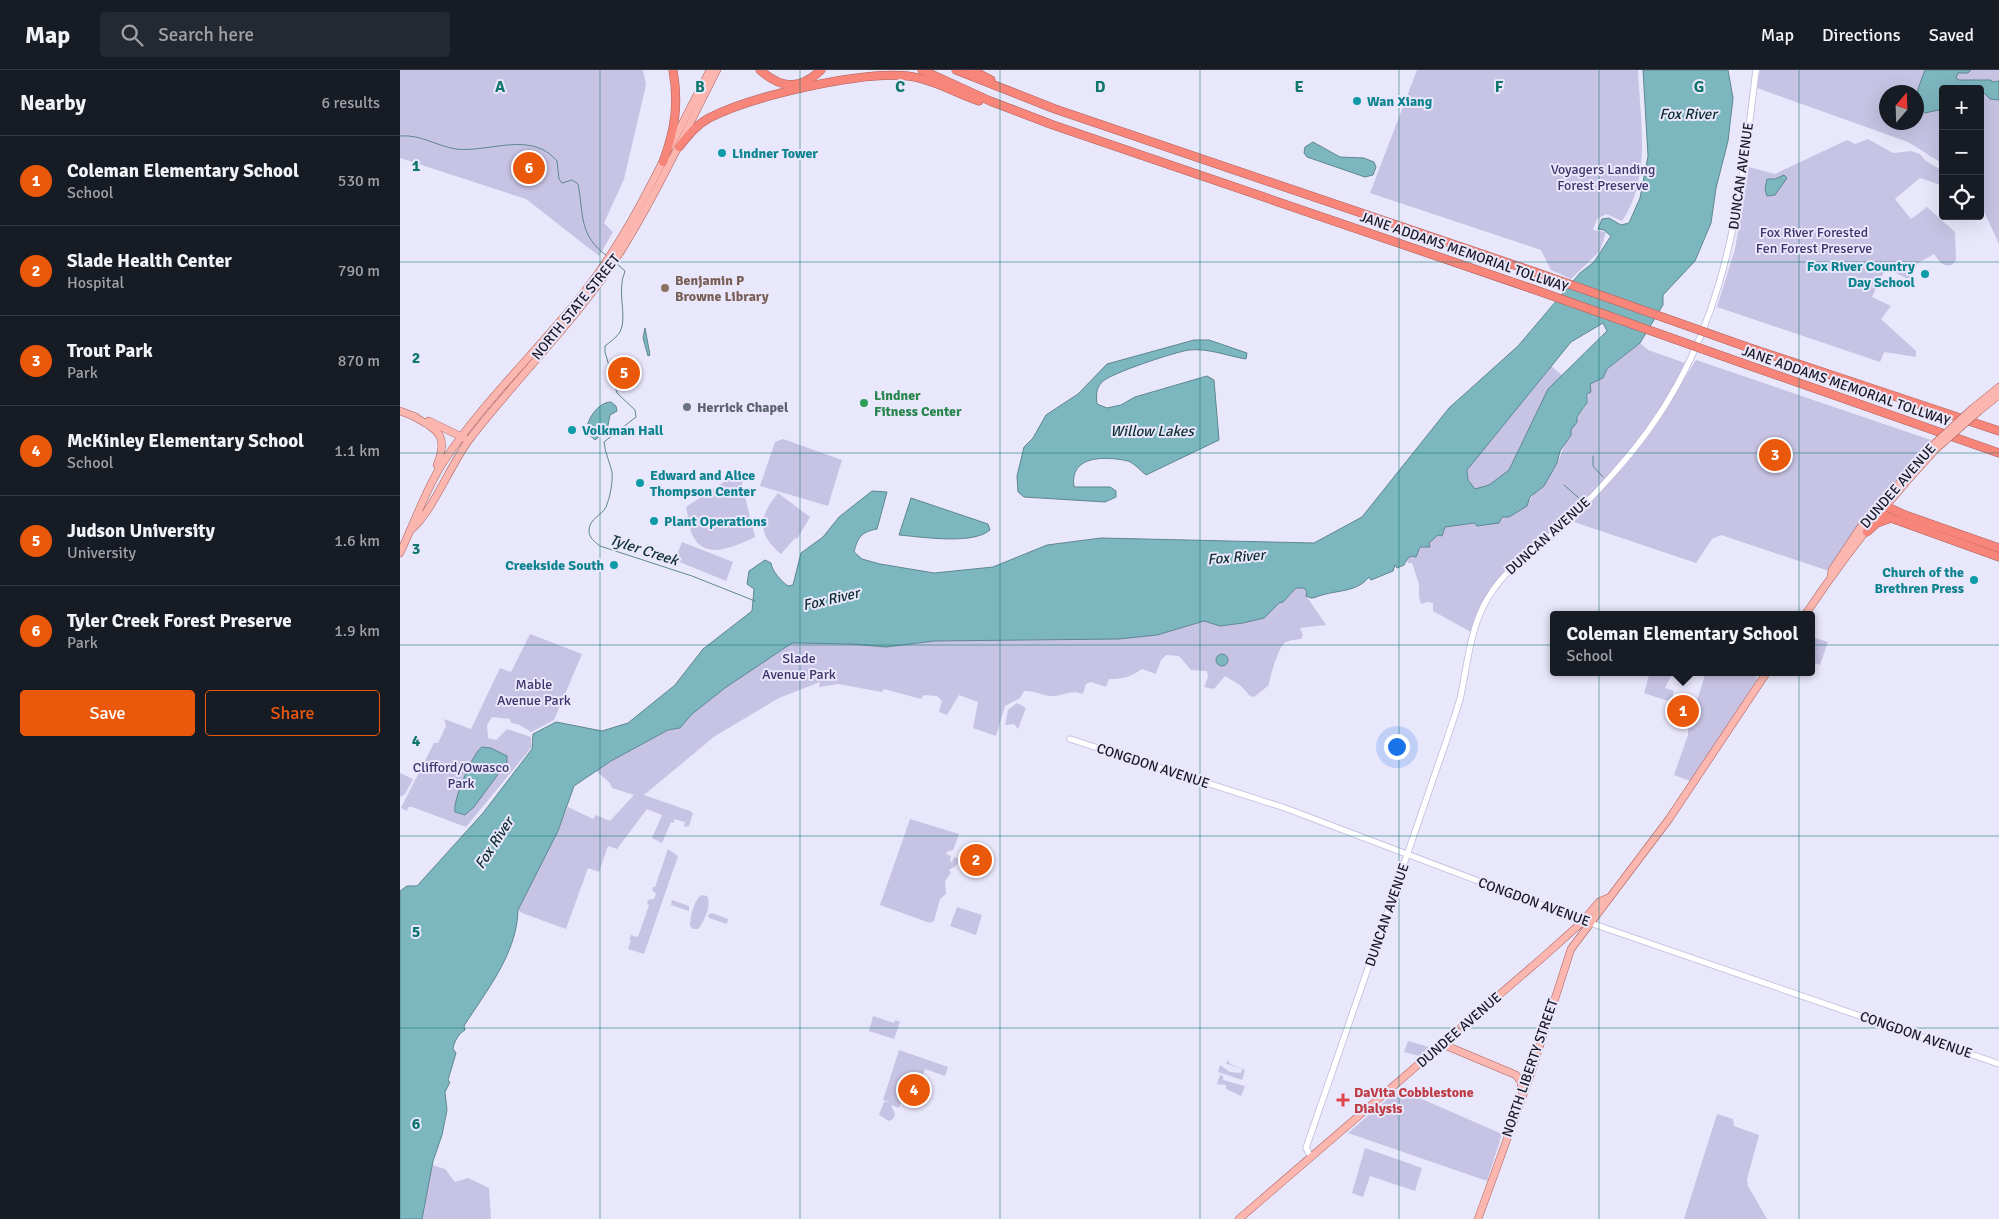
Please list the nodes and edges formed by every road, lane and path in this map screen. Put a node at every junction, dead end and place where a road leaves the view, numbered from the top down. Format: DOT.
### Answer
graph roads {
  1 [pos="673,70"];
  2 [pos="710,70"];
  3 [pos="717,70"];
  4 [pos="760,70"];
  5 [pos="821,70"];
  6 [pos="922,70"];
  7 [pos="956,70"];
  8 [pos="972,70"];
  9 [pos="1756,70"];
  10 [pos="1010,92"];
  11 [pos="1053,125"];
  12 [pos="678,147"];
  13 [pos="663,162"];
  14 [pos="612,258"];
  15 [pos="1999,387"];
  16 [pos="1999,395"];
  17 [pos="1976,409"];
  18 [pos="400,411"];
  19 [pos="413,416"];
  20 [pos="1999,431"];
  21 [pos="463,434"];
  22 [pos="470,439"];
  23 [pos="1999,453"];
  24 [pos="431,482"];
  25 [pos="1881,508"];
  26 [pos="1891,518"];
  27 [pos="412,529"];
  28 [pos="1867,532"];
  29 [pos="1999,548"];
  30 [pos="400,553"];
  31 [pos="1999,557"];
  32 [pos="1831,576"];
  33 [pos="1808,611"];
  34 [pos="1764,676"];
  35 [pos="1070,739"];
  36 [pos="1407,854"];
  37 [pos="1606,899"];
  38 [pos="1583,920"];
  39 [pos="1592,923"];
  40 [pos="1571,949"];
  41 [pos="1453,1034"];
  42 [pos="1442,1044"];
  43 [pos="1455,1048"];
  44 [pos="1533,1061"];
  45 [pos="1999,1064"];
  46 [pos="1513,1073"];
  47 [pos="1522,1093"];
  48 [pos="1311,1157"];
  49 [pos="1240,1219"];
  50 [pos="1478,1219"];
  1 -- 13 [label="highway"];
  2 -- 13 [label="main road, NORTH STATE STREET"];
  3 -- 12 [label="main road, NORTH STATE STREET"];
  4 -- 5 [label="highway"];
  6 -- 11 [label="highway, JANE ADDAMS MEMORIAL TOLLWAY"];
  7 -- 10 [label="highway, JANE ADDAMS MEMORIAL TOLLWAY"];
  8 -- 10 [label="highway"];
  9 -- 36 [label="street, DUNCAN AVENUE"];
  10 -- 20 [label="highway, JANE ADDAMS MEMORIAL TOLLWAY, bridge"];
  11 -- 12 [label="highway"];
  11 -- 23 [label="highway, JANE ADDAMS MEMORIAL TOLLWAY, bridge"];
  12 -- 14 [label="main road, NORTH STATE STREET"];
  13 -- 14 [label="main road, NORTH STATE STREET"];
  14 -- 21 [label="main road, NORTH STATE STREET"];
  14 -- 22 [label="main road, NORTH STATE STREET"];
  15 -- 17 [label="main road, DUNDEE AVENUE"];
  16 -- 17 [label="main road, DUNDEE AVENUE"];
  17 -- 25 [label="main road, DUNDEE AVENUE, bridge"];
  18 -- 19 [label="main road"];
  19 -- 21 [label="main road"];
  19 -- 24 [label="main road"];
  21 -- 22 [label="main road"];
  21 -- 24 [label="main road, NORTH STATE STREET"];
  22 -- 27 [label="main road, NORTH STATE STREET"];
  24 -- 27 [label="main road, NORTH STATE STREET"];
  25 -- 26 [label="highway"];
  25 -- 28 [label="main road, DUNDEE AVENUE"];
  25 -- 29 [label="highway"];
  25 -- 32 [label="main road, DUNDEE AVENUE"];
  26 -- 28 [label="highway"];
  26 -- 31 [label="highway"];
  27 -- 30 [label="main road, NORTH STATE STREET"];
  28 -- 32 [label="main road, DUNDEE AVENUE"];
  32 -- 33 [label="main road, DUNDEE AVENUE"];
  34 -- 37 [label="main road, DUNDEE AVENUE"];
  35 -- 36 [label="street, CONGDON AVENUE"];
  36 -- 38 [label="street, CONGDON AVENUE"];
  36 -- 48 [label="street, DUNCAN AVENUE"];
  37 -- 38 [label="main road, DUNDEE AVENUE"];
  37 -- 39 [label="main road, DUNDEE AVENUE"];
  38 -- 39 [label="street, CONGDON AVENUE"];
  38 -- 40 [label="main road"];
  38 -- 41 [label="main road, DUNDEE AVENUE"];
  39 -- 40 [label="main road, NORTH LIBERTY STREET"];
  39 -- 45 [label="street, CONGDON AVENUE"];
  40 -- 44 [label="main road, NORTH LIBERTY STREET"];
  41 -- 42 [label="main road, DUNDEE AVENUE"];
  41 -- 43 [label="main road"];
  42 -- 43 [label="main road"];
  42 -- 48 [label="main road, DUNDEE AVENUE"];
  43 -- 46 [label="main road"];
  44 -- 46 [label="main road"];
  44 -- 47 [label="main road, NORTH LIBERTY STREET"];
  46 -- 47 [label="main road"];
  47 -- 50 [label="main road, NORTH LIBERTY STREET"];
  48 -- 49 [label="main road, DUNDEE AVENUE"];
}
